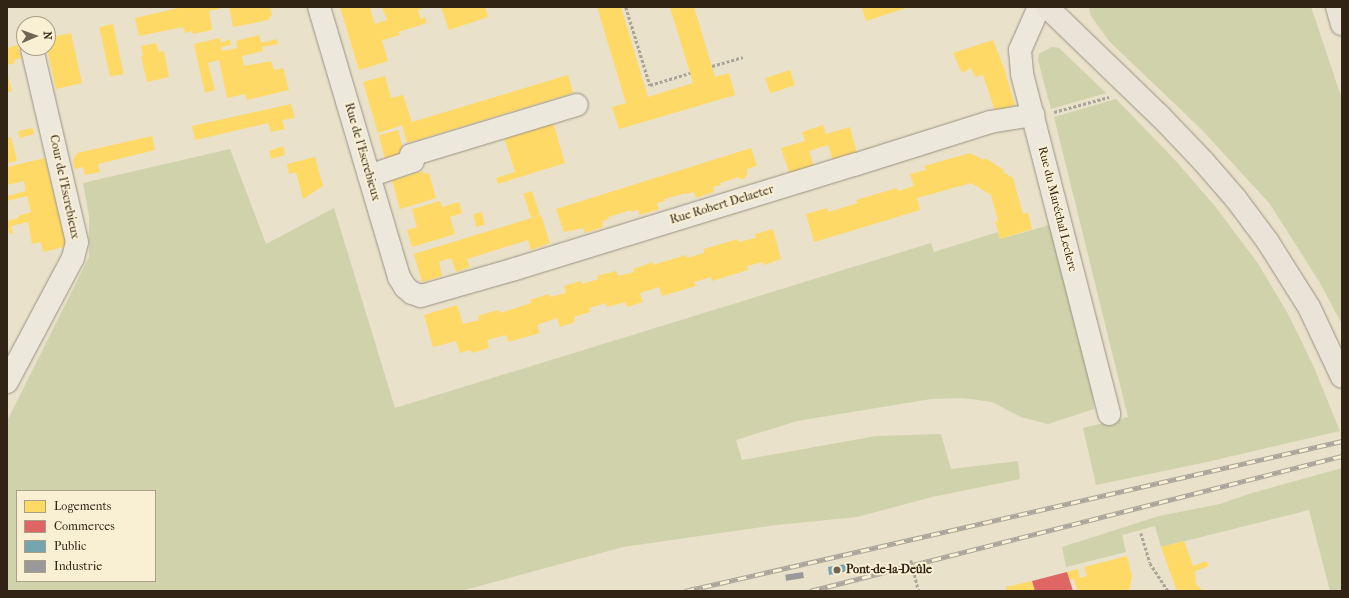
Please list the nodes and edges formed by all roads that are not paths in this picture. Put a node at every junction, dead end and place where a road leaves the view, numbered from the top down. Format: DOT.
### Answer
graph roads {
  1 [pos="319,7"];
  2 [pos="1039,7"];
  3 [pos="1048,7"];
  4 [pos="1336,7"];
  5 [pos="1342,24"];
  6 [pos="34,56"];
  7 [pos="577,105"];
  8 [pos="1033,115"];
  9 [pos="369,176"];
  10 [pos="412,293"];
  11 [pos="1342,376"];
  12 [pos="7,382"];
  13 [pos="1109,414"];
  1 -- 9 [label="street, Rue de l'Escrebieux"];
  2 -- 8 [label="street, Rue du Maréchal Leclerc"];
  3 -- 11 [label="main road"];
  4 -- 5 [label="main road"];
  6 -- 12 [label="street, Cour de l'Escrebieux"];
  7 -- 9 [label="street"];
  8 -- 10 [label="street, Rue Robert Delaeter"];
  8 -- 13 [label="street, Rue du Maréchal Leclerc"];
  9 -- 10 [label="street, Rue de l'Escrebieux"];
}
